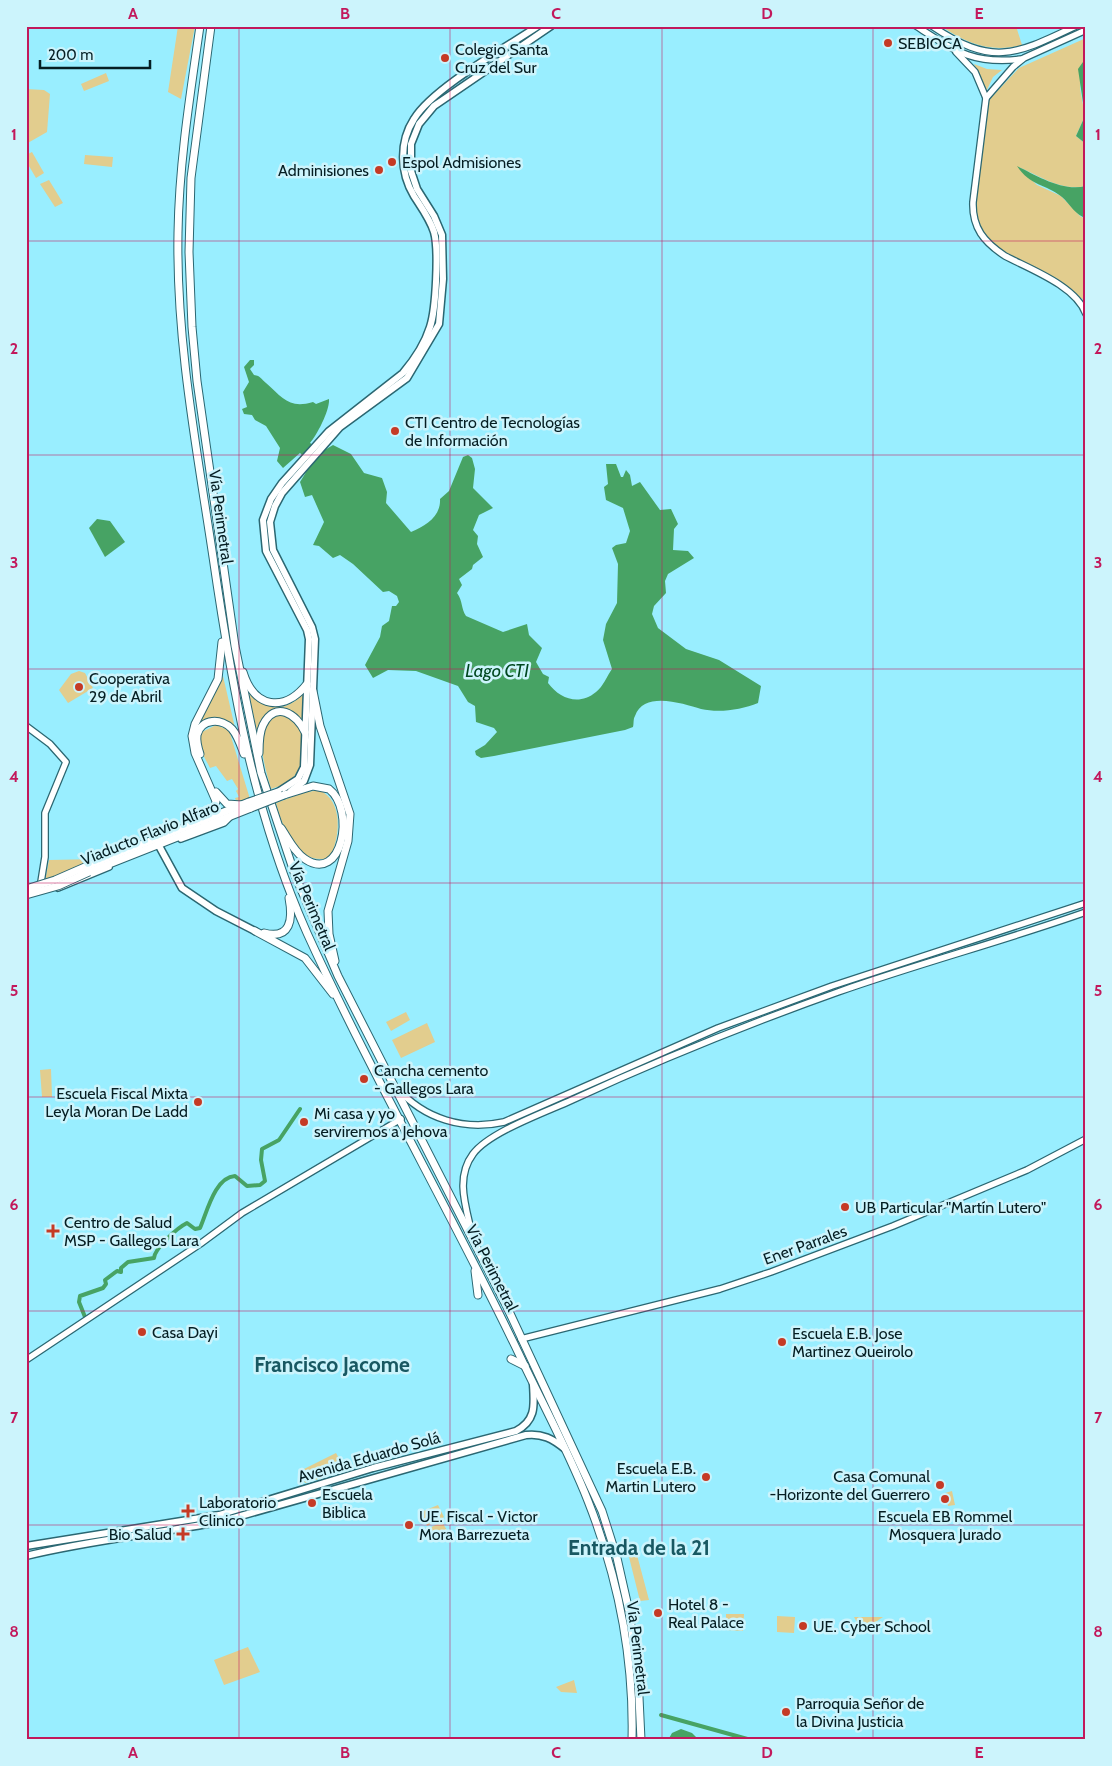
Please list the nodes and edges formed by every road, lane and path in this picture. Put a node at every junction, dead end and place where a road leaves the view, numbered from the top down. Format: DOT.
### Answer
graph roads {
  1 [pos="200,26"];
  2 [pos="211,26"];
  3 [pos="538,26"];
  4 [pos="551,26"];
  5 [pos="916,26"];
  6 [pos="932,26"];
  7 [pos="1076,26"];
  8 [pos="1086,30"];
  9 [pos="948,37"];
  10 [pos="942,43"];
  11 [pos="956,52"];
  12 [pos="1024,58"];
  13 [pos="986,98"];
  14 [pos="1086,314"];
  15 [pos="284,581"];
  16 [pos="220,606"];
  17 [pos="235,646"];
  18 [pos="310,675"];
  19 [pos="313,691"];
  20 [pos="26,726"];
  21 [pos="306,732"];
  22 [pos="249,764"];
  23 [pos="261,773"];
  24 [pos="281,794"];
  25 [pos="248,805"];
  26 [pos="200,821"];
  27 [pos="276,821"];
  28 [pos="152,835"];
  29 [pos="159,846"];
  30 [pos="88,869"];
  31 [pos="284,878"];
  32 [pos="26,889"];
  33 [pos="40,891"];
  34 [pos="26,894"];
  35 [pos="1086,904"];
  36 [pos="1086,912"];
  37 [pos="255,931"];
  38 [pos="338,976"];
  39 [pos="343,1006"];
  40 [pos="390,1078"];
  41 [pos="599,1080"];
  42 [pos="602,1086"];
  43 [pos="401,1119"];
  44 [pos="1086,1139"];
  45 [pos="474,1243"];
  46 [pos="475,1265"];
  47 [pos="478,1295"];
  48 [pos="521,1339"];
  49 [pos="511,1359"];
  50 [pos="26,1360"];
  51 [pos="525,1366"];
  52 [pos="533,1383"];
  53 [pos="565,1449"];
  54 [pos="373,1468"];
  55 [pos="376,1476"];
  56 [pos="26,1546"];
  57 [pos="26,1556"];
  58 [pos="632,1740"];
  59 [pos="641,1740"];
  1 -- 16 [label="main road, Vía Perimetral"];
  2 -- 17 [label="main road, Vía Perimetral"];
  3 -- 15 [label="main road"];
  4 -- 15 [label="main road"];
  5 -- 10 [label="street"];
  6 -- 9 [label="street"];
  7 -- 9 [label="street"];
  8 -- 12 [label="street"];
  9 -- 10 [label="street"];
  10 -- 11 [label="street"];
  11 -- 12 [label="street"];
  11 -- 13 [label="street"];
  12 -- 13 [label="street"];
  13 -- 14 [label="street"];
  15 -- 18 [label="main road"];
  16 -- 22 [label="main road, Vía Perimetral"];
  16 -- 26 [label="main road"];
  17 -- 18 [label="main road"];
  17 -- 23 [label="main road, Vía Perimetral"];
  18 -- 19 [label="main road"];
  18 -- 21 [label="main road"];
  19 -- 24 [label="main road"];
  19 -- 38 [label="main road"];
  20 -- 33 [label="street"];
  21 -- 23 [label="main road"];
  21 -- 24 [label="main road"];
  22 -- 25 [label="main road"];
  22 -- 31 [label="main road, Vía Perimetral"];
  23 -- 27 [label="main road, Vía Perimetral"];
  24 -- 25 [label="main road, Viaducto Flavio Alfaro, bridge"];
  24 -- 27 [label="main road, Viaducto Flavio Alfaro"];
  25 -- 26 [label="main road, Viaducto Flavio Alfaro"];
  25 -- 29 [label="main road, Viaducto Flavio Alfaro"];
  26 -- 28 [label="main road"];
  26 -- 30 [label="main road, Viaducto Flavio Alfaro"];
  27 -- 38 [label="main road, Vía Perimetral"];
  29 -- 30 [label="main road, Viaducto Flavio Alfaro"];
  29 -- 33 [label="street"];
  29 -- 37 [label="main road"];
  30 -- 32 [label="main road, Viaducto Flavio Alfaro, bridge"];
  30 -- 34 [label="main road, Viaducto Flavio Alfaro, bridge"];
  31 -- 37 [label="main road"];
  31 -- 39 [label="main road, Vía Perimetral"];
  33 -- 34 [label="street"];
  35 -- 41 [label="street"];
  36 -- 42 [label="street"];
  37 -- 39 [label="main road"];
  38 -- 40 [label="main road, Vía Perimetral"];
  39 -- 43 [label="main road, Vía Perimetral"];
  40 -- 41 [label="street"];
  40 -- 45 [label="main road, Vía Perimetral"];
  41 -- 42 [label="street"];
  42 -- 45 [label="street"];
  43 -- 46 [label="main road, Vía Perimetral"];
  43 -- 50 [label="street"];
  44 -- 48 [label="street, Ener Parrales"];
  45 -- 48 [label="main road, Vía Perimetral"];
  46 -- 47 [label="main road"];
  46 -- 51 [label="main road, Vía Perimetral"];
  48 -- 59 [label="main road, Vía Perimetral"];
  49 -- 51 [label="main road"];
  51 -- 52 [label="main road, Vía Perimetral"];
  52 -- 53 [label="main road, Vía Perimetral"];
  52 -- 54 [label="main road, Avenida Eduardo Solá"];
  53 -- 55 [label="main road, Avenida Eduardo Solá"];
  53 -- 58 [label="main road, Vía Perimetral"];
  54 -- 55 [label="main road"];
  54 -- 56 [label="main road, Avenida Eduardo Solá"];
  55 -- 57 [label="main road, Avenida Eduardo Solá"];
}
